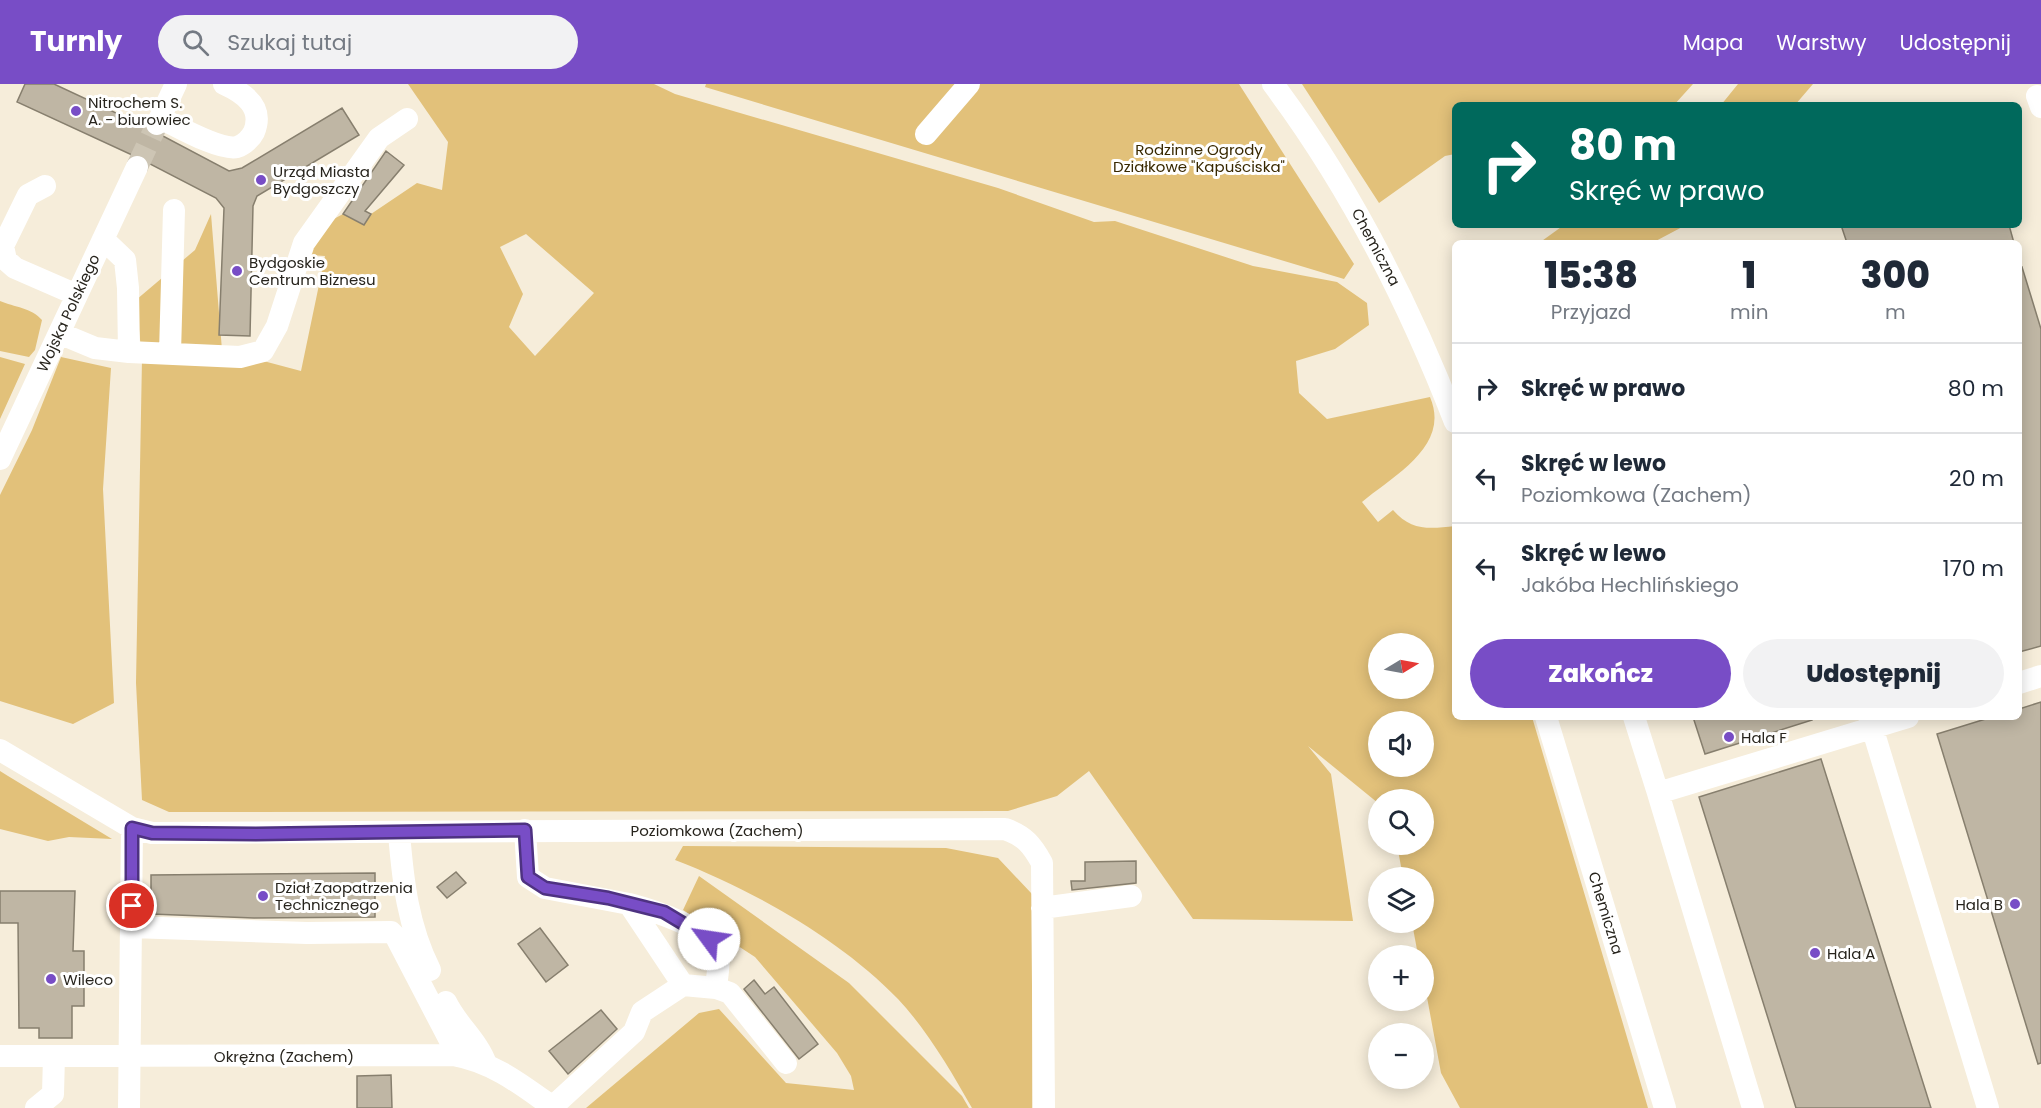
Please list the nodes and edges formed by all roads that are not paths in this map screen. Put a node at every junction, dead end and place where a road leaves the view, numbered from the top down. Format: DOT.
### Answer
graph roads {
  1 [pos="176,84"];
  2 [pos="224,84"];
  3 [pos="969,84"];
  4 [pos="1273,84"];
  5 [pos="407,119"];
  6 [pos="926,135"];
  7 [pos="137,167"];
  8 [pos="45,186"];
  9 [pos="174,210"];
  10 [pos="103,239"];
  11 [pos="77,295"];
  12 [pos="59,333"];
  13 [pos="129,352"];
  14 [pos="170,353"];
  15 [pos="1452,415"];
  16 [pos="0,459"];
  17 [pos="2041,676"];
  18 [pos="2022,682"];
  19 [pos="1547,720"];
  20 [pos="1635,720"];
  21 [pos="1889,720"];
  22 [pos="1870,723"];
  23 [pos="0,750"];
  24 [pos="1658,793"];
  25 [pos="132,828"];
  26 [pos="525,830"];
  27 [pos="399,833"];
  28 [pos="1131,896"];
  29 [pos="629,904"];
  30 [pos="1042,908"];
  31 [pos="131,927"];
  32 [pos="683,985"];
  33 [pos="716,987"];
  34 [pos="0,1056"];
  35 [pos="54,1056"];
  36 [pos="129,1056"];
  37 [pos="458,1056"];
  38 [pos="786,1063"];
  39 [pos="486,1064"];
  40 [pos="552,1107"];
  41 [pos="36,1108"];
  42 [pos="129,1108"];
  43 [pos="1044,1108"];
  44 [pos="1665,1108"];
  45 [pos="1753,1108"];
  46 [pos="1988,1108"];
  1 -- 2 [label="street"];
  3 -- 6 [label="street"];
  4 -- 15 [label="street, Chemiczna"];
  5 -- 14 [label="street"];
  7 -- 10 [label="street, Wojska Polskiego"];
  8 -- 11 [label="street"];
  9 -- 14 [label="street"];
  10 -- 11 [label="street, Wojska Polskiego"];
  10 -- 13 [label="street"];
  11 -- 12 [label="street, Wojska Polskiego"];
  12 -- 13 [label="street"];
  12 -- 16 [label="street, Wojska Polskiego"];
  13 -- 14 [label="street"];
  17 -- 18 [label="street"];
  19 -- 44 [label="street, Chemiczna"];
  20 -- 24 [label="street"];
  21 -- 22 [label="street"];
  22 -- 24 [label="street"];
  22 -- 46 [label="street"];
  23 -- 25 [label="street"];
  24 -- 45 [label="street"];
  25 -- 27 [label="street, Poziomkowa (Zachem)"];
  25 -- 31 [label="street"];
  26 -- 27 [label="street, Poziomkowa (Zachem)"];
  26 -- 29 [label="street"];
  26 -- 30 [label="street, Poziomkowa (Zachem)"];
  27 -- 39 [label="street"];
  28 -- 30 [label="street"];
  29 -- 32 [label="street"];
  29 -- 33 [label="street"];
  30 -- 43 [label="street, Poziomkowa (Zachem)"];
  31 -- 36 [label="street"];
  31 -- 37 [label="street"];
  32 -- 33 [label="street"];
  32 -- 40 [label="street"];
  33 -- 38 [label="street"];
  34 -- 35 [label="street, Okrężna (Zachem)"];
  35 -- 36 [label="street, Okrężna (Zachem)"];
  35 -- 41 [label="street"];
  36 -- 37 [label="street, Okrężna (Zachem)"];
  36 -- 42 [label="street"];
  37 -- 39 [label="street, Okrężna (Zachem)"];
  39 -- 40 [label="street, Okrężna (Zachem)"];
}
